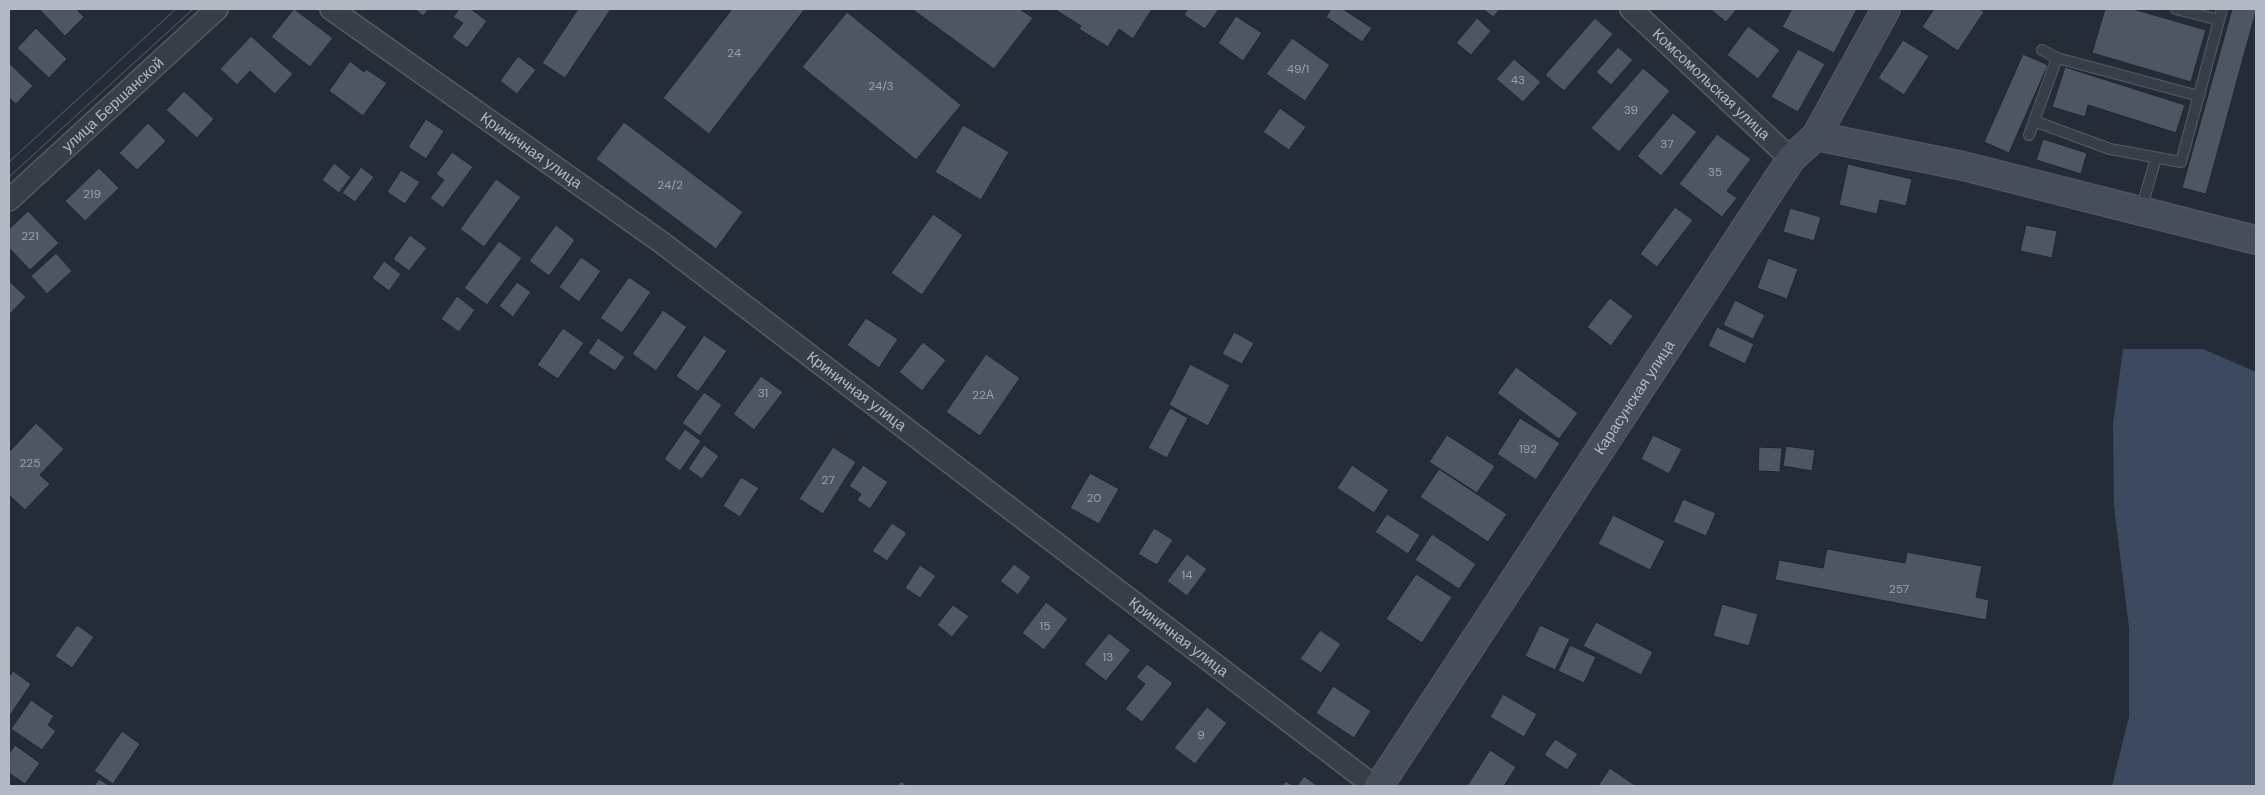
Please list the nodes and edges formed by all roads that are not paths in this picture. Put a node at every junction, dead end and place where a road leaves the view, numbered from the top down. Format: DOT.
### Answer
graph roads {
  1 [pos="217,9"];
  2 [pos="330,9"];
  3 [pos="1631,9"];
  4 [pos="1886,9"];
  5 [pos="2176,9"];
  6 [pos="2222,9"];
  7 [pos="2219,20"];
  8 [pos="2042,50"];
  9 [pos="2057,58"];
  10 [pos="2199,96"];
  11 [pos="2034,121"];
  12 [pos="2029,135"];
  13 [pos="1816,136"];
  14 [pos="2156,158"];
  15 [pos="1791,159"];
  16 [pos="9,200"];
  17 [pos="2140,211"];
  18 [pos="2256,240"];
  19 [pos="1374,786"];
  20 [pos="1379,786"];
  1 -- 16 [label="street, улица Бершанской"];
  2 -- 19 [label="street, Криничная улица"];
  3 -- 15 [label="street, Комсомольская улица"];
  4 -- 13 [label="street, Карасунская улица"];
  5 -- 7 [label="lane"];
  6 -- 7 [label="lane"];
  7 -- 10 [label="lane"];
  8 -- 9 [label="lane"];
  9 -- 10 [label="lane"];
  9 -- 11 [label="lane"];
  10 -- 14 [label="lane"];
  11 -- 12 [label="lane"];
  11 -- 14 [label="lane"];
  13 -- 15 [label="street, Карасунская улица"];
  13 -- 17 [label="street"];
  14 -- 17 [label="lane"];
  15 -- 20 [label="street, Карасунская улица"];
  17 -- 18 [label="street"];
}
